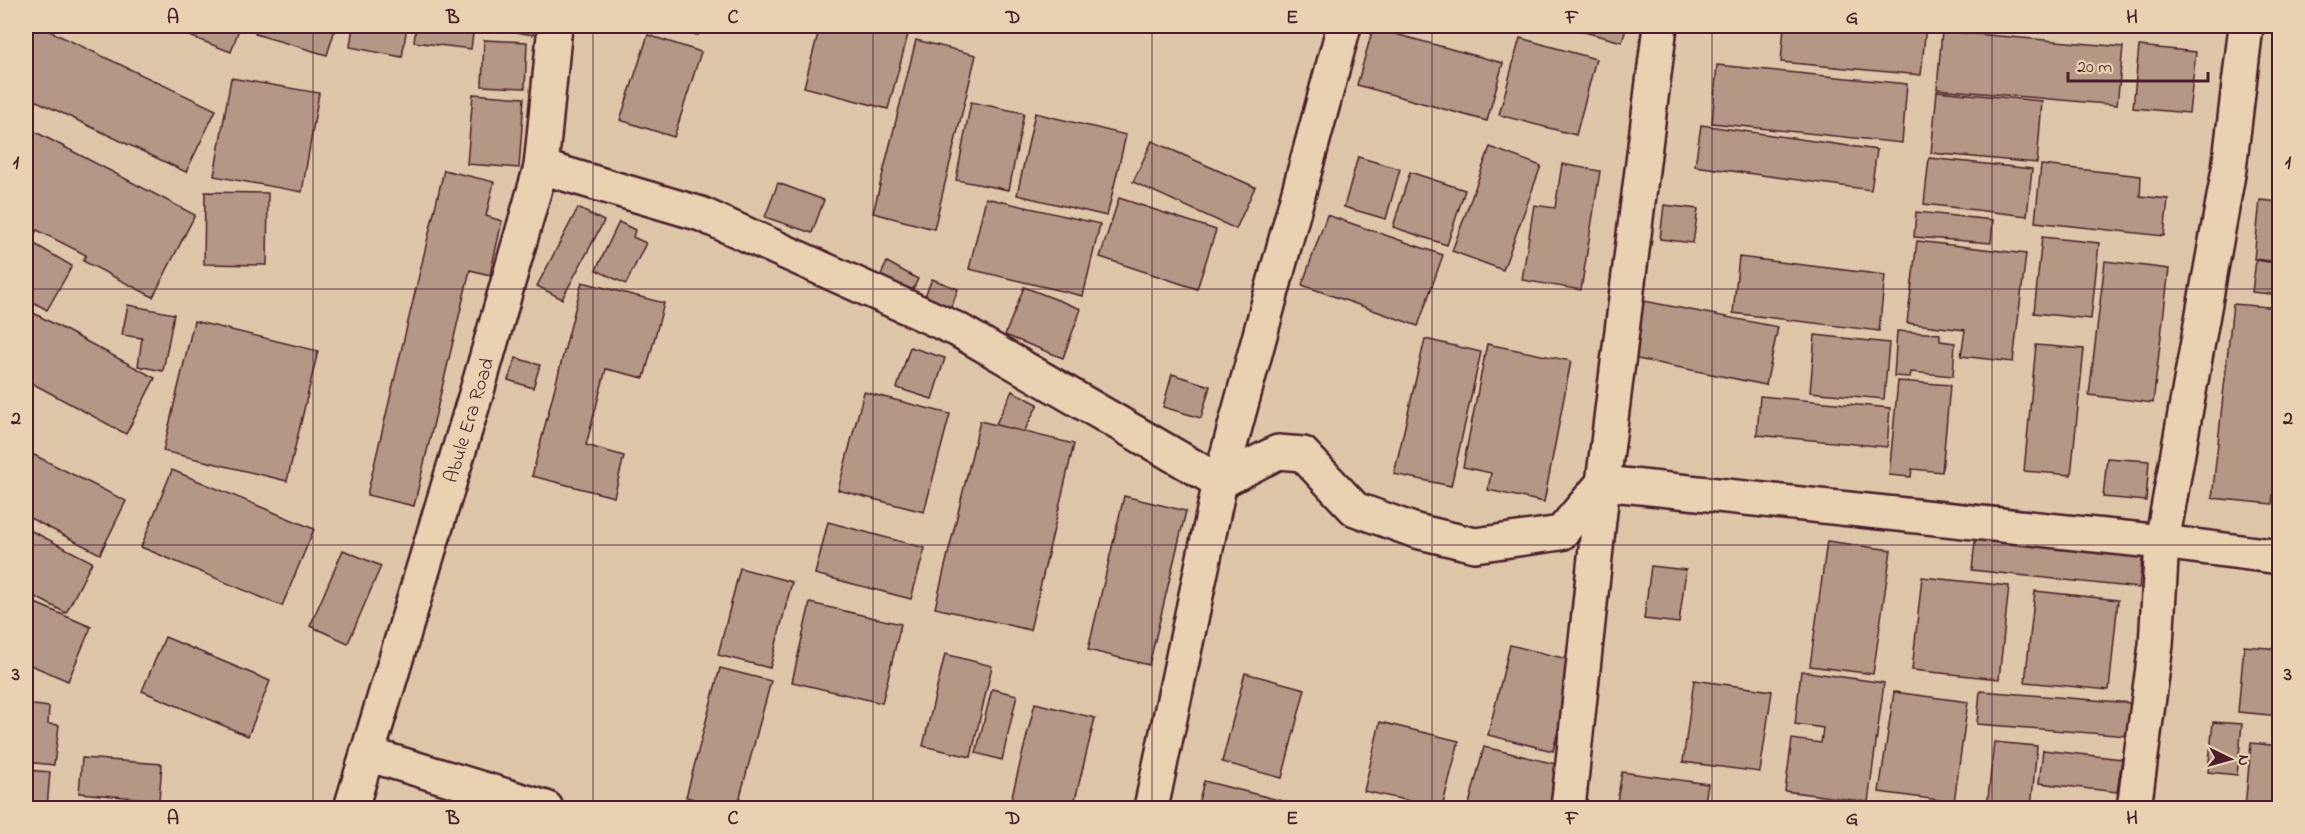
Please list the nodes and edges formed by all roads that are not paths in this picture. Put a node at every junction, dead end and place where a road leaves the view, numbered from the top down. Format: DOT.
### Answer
graph roads {
  1 [pos="555,26"];
  2 [pos="1344,26"];
  3 [pos="1660,26"];
  4 [pos="2246,26"];
  5 [pos="541,167"];
  6 [pos="1220,482"];
  7 [pos="1603,483"];
  8 [pos="2162,542"];
  9 [pos="2280,557"];
  10 [pos="367,754"];
  11 [pos="351,808"];
  12 [pos="546,808"];
  13 [pos="1151,808"];
  14 [pos="1568,808"];
  15 [pos="2134,808"];
  1 -- 5 [label="street, Abule Era Road"];
  2 -- 6 [label="street"];
  3 -- 7 [label="street"];
  4 -- 8 [label="street"];
  5 -- 6 [label="street"];
  5 -- 10 [label="street, Abule Era Road"];
  6 -- 7 [label="street"];
  6 -- 13 [label="street"];
  7 -- 8 [label="street"];
  7 -- 14 [label="street"];
  8 -- 9 [label="street"];
  8 -- 15 [label="street"];
  10 -- 11 [label="street, Abule Era Road"];
  10 -- 12 [label="street"];
}
